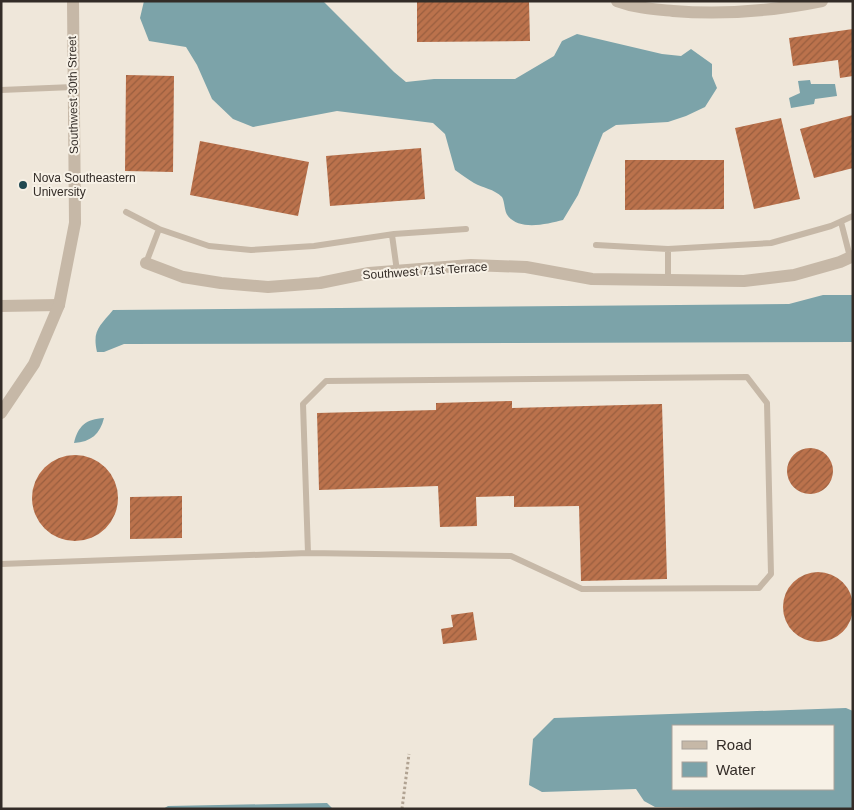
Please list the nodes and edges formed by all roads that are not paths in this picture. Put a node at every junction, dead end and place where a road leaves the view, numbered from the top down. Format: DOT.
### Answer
graph roads {
  1 [pos="73,1"];
  2 [pos="617,1"];
  3 [pos="822,1"];
  4 [pos="73,88"];
  5 [pos="1,90"];
  6 [pos="126,212"];
  7 [pos="853,216"];
  8 [pos="840,222"];
  9 [pos="466,228"];
  10 [pos="159,229"];
  11 [pos="392,235"];
  12 [pos="596,245"];
  13 [pos="668,249"];
  14 [pos="851,257"];
  15 [pos="146,263"];
  16 [pos="397,271"];
  17 [pos="668,281"];
  18 [pos="59,305"];
  19 [pos="1,306"];
  20 [pos="1,413"];
  21 [pos="308,553"];
  22 [pos="1,564"];
  1 -- 4 [label="street, Southwest 30th Street"];
  2 -- 3 [label="street"];
  4 -- 5 [label="lane"];
  4 -- 18 [label="street, Southwest 30th Street"];
  6 -- 10 [label="lane"];
  7 -- 8 [label="lane"];
  8 -- 13 [label="lane"];
  8 -- 14 [label="lane"];
  9 -- 11 [label="lane"];
  10 -- 11 [label="lane"];
  10 -- 15 [label="lane"];
  11 -- 16 [label="lane"];
  12 -- 13 [label="lane"];
  13 -- 17 [label="lane"];
  14 -- 17 [label="street, Southwest 71st Terrace"];
  15 -- 16 [label="street, Southwest 71st Terrace"];
  16 -- 17 [label="street, Southwest 71st Terrace"];
  18 -- 19 [label="street"];
  18 -- 20 [label="street, Southwest 30th Street"];
  21 -- 21 [label="lane"];
  21 -- 22 [label="lane"];
}
